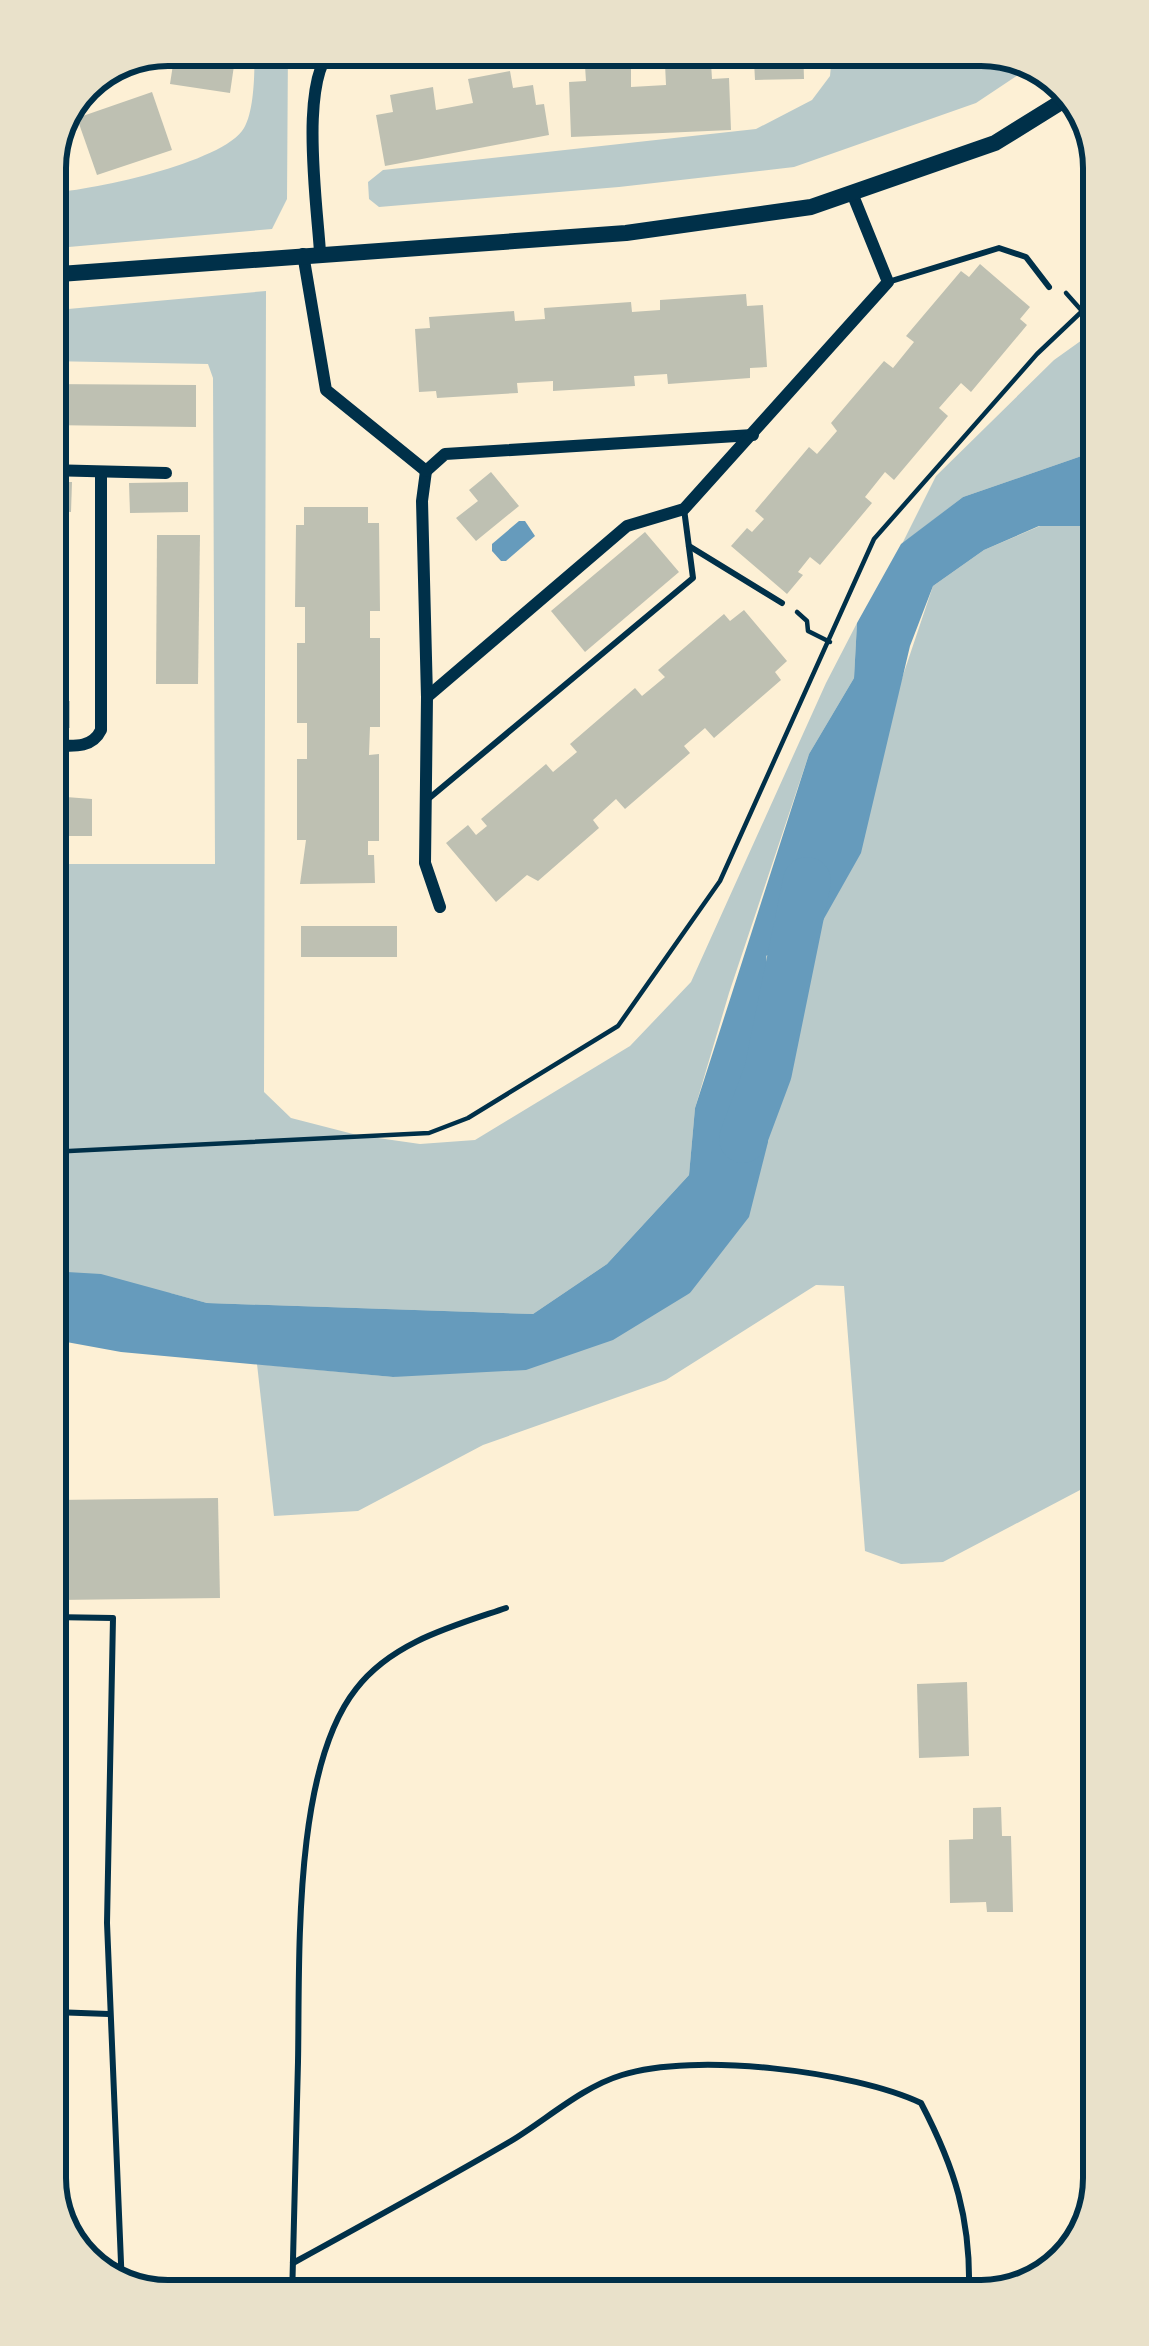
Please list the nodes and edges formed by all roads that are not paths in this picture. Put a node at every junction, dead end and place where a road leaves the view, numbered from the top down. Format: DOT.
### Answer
graph roads {
  1 [pos="321,66"];
  2 [pos="1059,103"];
  3 [pos="852,193"];
  4 [pos="311,254"];
  5 [pos="66,273"];
  6 [pos="888,282"];
  7 [pos="1049,287"];
  8 [pos="753,435"];
  9 [pos="66,471"];
  10 [pos="426,471"];
  11 [pos="166,472"];
  12 [pos="101,473"];
  13 [pos="684,509"];
  14 [pos="689,546"];
  15 [pos="782,603"];
  16 [pos="427,698"];
  17 [pos="66,745"];
  18 [pos="426,801"];
  19 [pos="440,907"];
  20 [pos="506,1608"];
  21 [pos="66,1617"];
  22 [pos="66,2012"];
  23 [pos="109,2014"];
  24 [pos="293,2263"];
  25 [pos="121,2268"];
  26 [pos="293,2280"];
  27 [pos="970,2280"];
  1 -- 4 [label="street"];
  2 -- 3 [label="street"];
  3 -- 4 [label="street"];
  3 -- 6 [label="street"];
  4 -- 5 [label="street"];
  4 -- 10 [label="street"];
  6 -- 7 [label="lane"];
  6 -- 8 [label="street"];
  8 -- 10 [label="street"];
  8 -- 13 [label="street"];
  9 -- 12 [label="street"];
  10 -- 16 [label="street"];
  11 -- 12 [label="street"];
  12 -- 17 [label="street"];
  13 -- 14 [label="lane"];
  13 -- 16 [label="street"];
  14 -- 15 [label="lane"];
  14 -- 18 [label="lane"];
  16 -- 18 [label="street"];
  18 -- 19 [label="street"];
  20 -- 24 [label="lane"];
  21 -- 23 [label="lane"];
  22 -- 23 [label="lane"];
  23 -- 25 [label="lane"];
  24 -- 26 [label="lane"];
  24 -- 27 [label="lane"];
}
